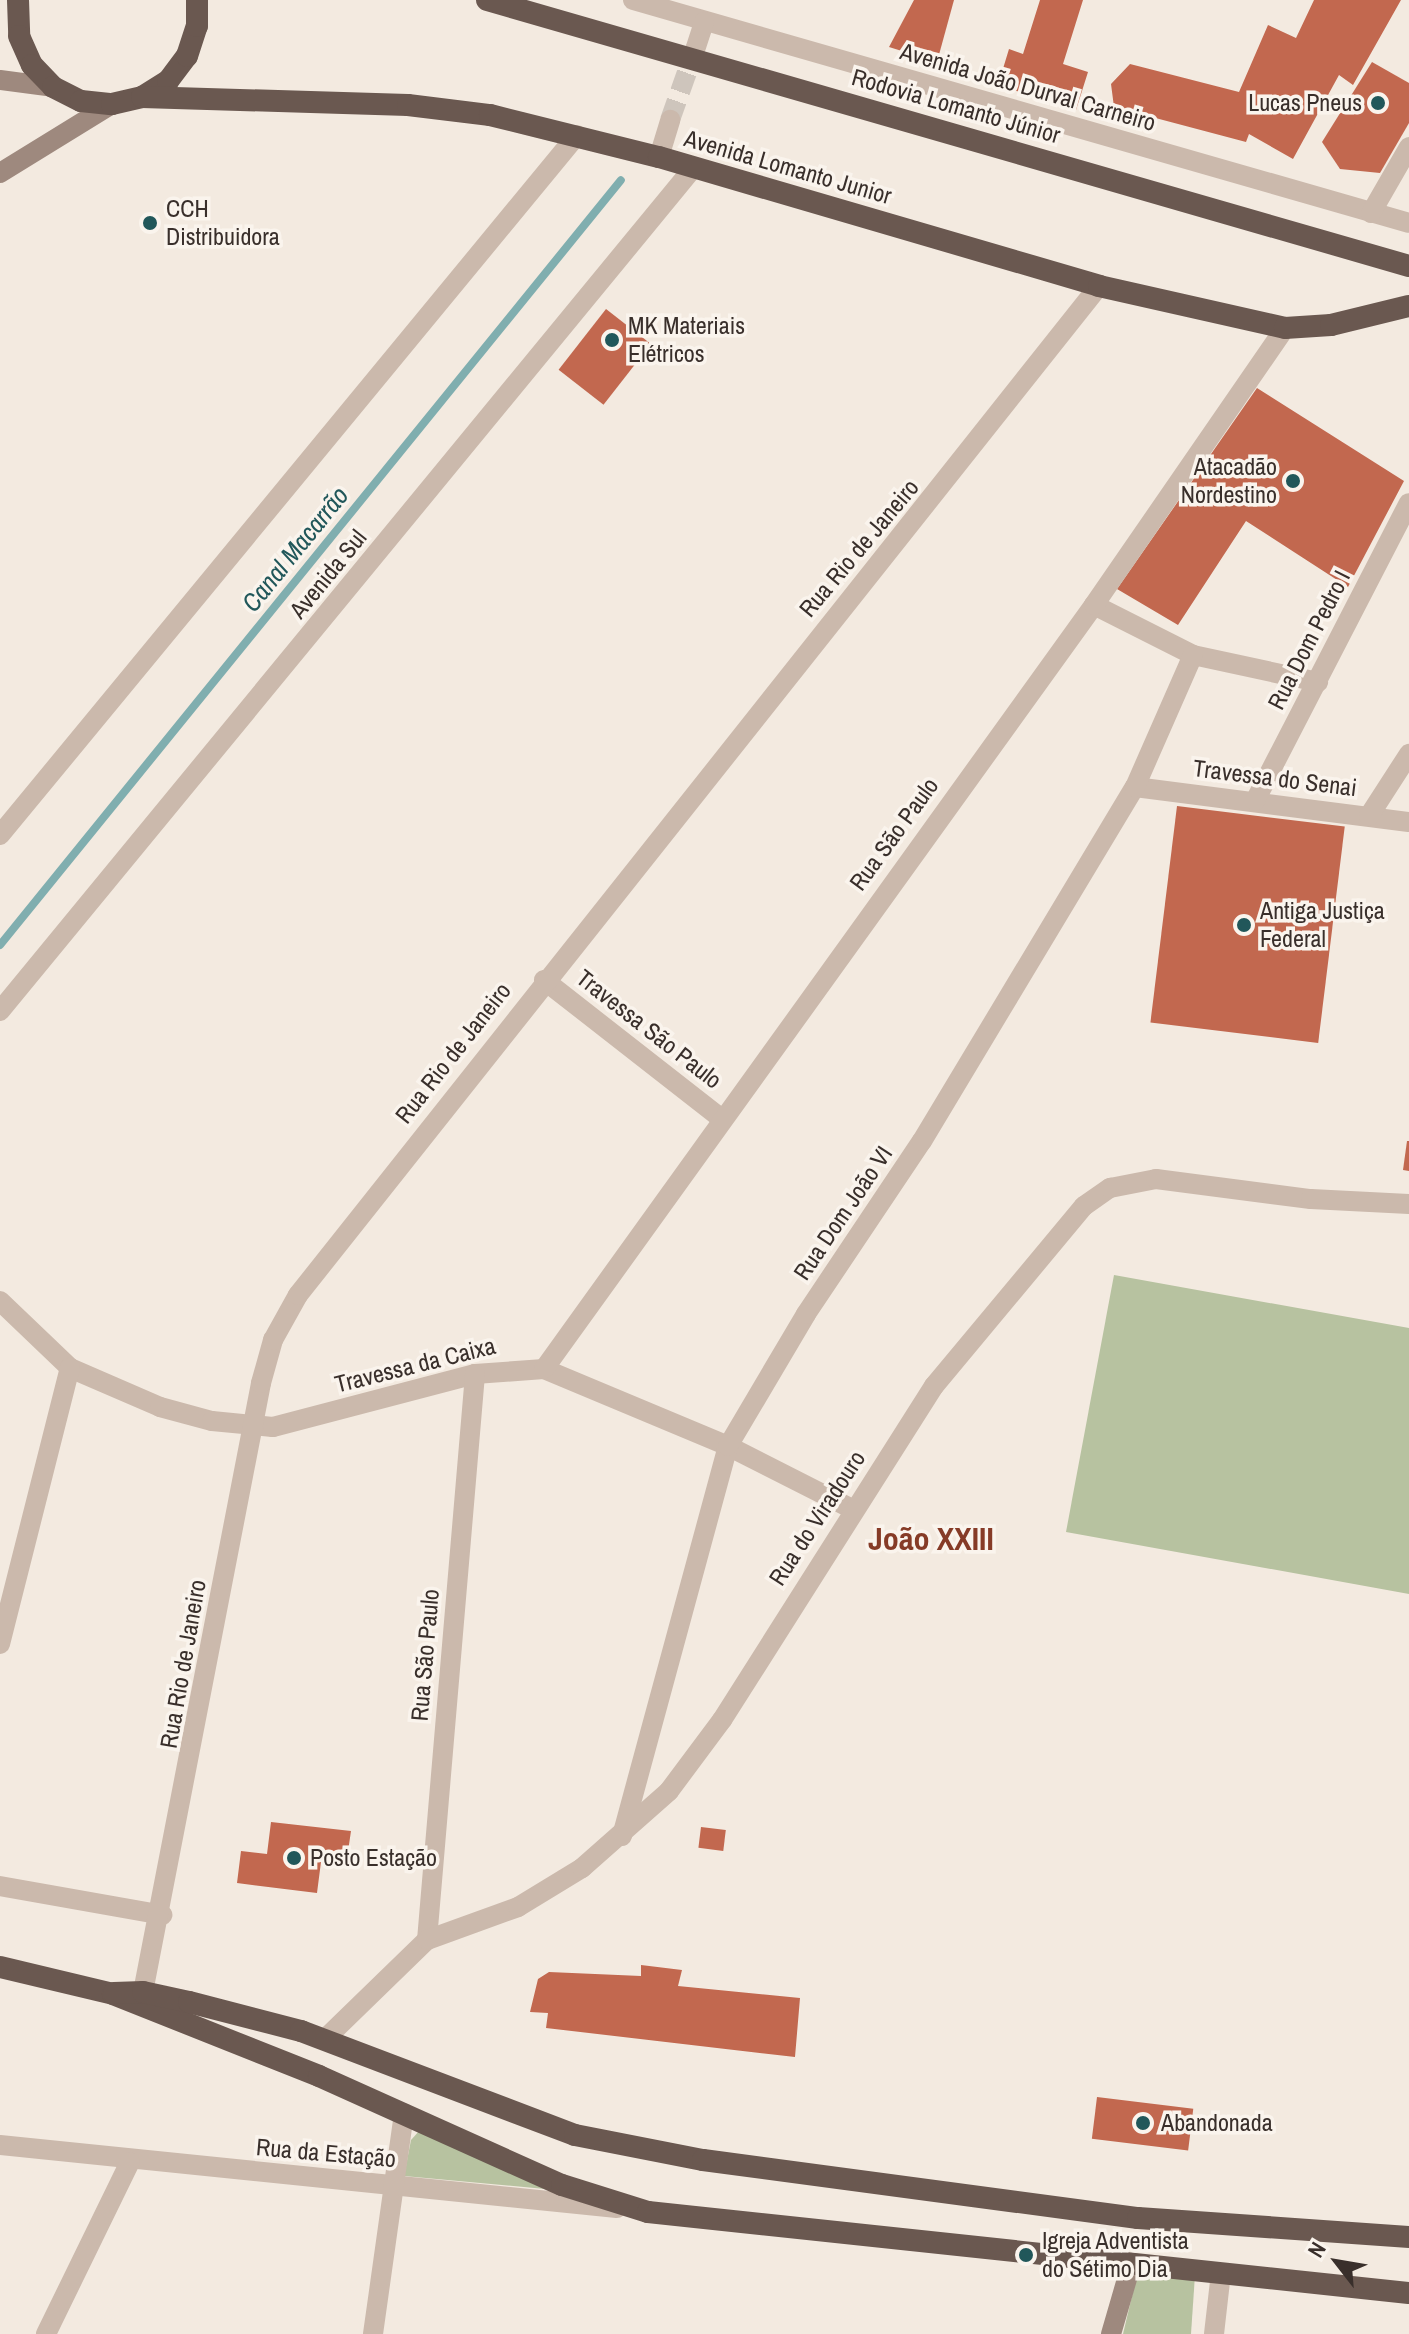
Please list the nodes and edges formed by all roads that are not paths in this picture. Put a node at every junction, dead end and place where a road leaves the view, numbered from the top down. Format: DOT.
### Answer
graph roads {
  1 [pos="18,0"];
  2 [pos="197,0"];
  3 [pos="487,0"];
  4 [pos="633,0"];
  5 [pos="704,22"];
  6 [pos="696,47"];
  7 [pos="0,80"];
  8 [pos="53,87"];
  9 [pos="142,97"];
  10 [pos="112,104"];
  11 [pos="670,120"];
  12 [pos="577,135"];
  13 [pos="1409,147"];
  14 [pos="659,157"];
  15 [pos="694,167"];
  16 [pos="0,173"];
  17 [pos="1371,213"];
  18 [pos="1409,223"];
  19 [pos="1409,266"];
  20 [pos="1099,286"];
  21 [pos="1409,306"];
  22 [pos="1285,328"];
  23 [pos="1409,503"];
  24 [pos="1094,605"];
  25 [pos="1193,655"];
  26 [pos="1318,682"];
  27 [pos="1409,754"];
  28 [pos="1135,787"];
  29 [pos="1255,801"];
  30 [pos="1369,816"];
  31 [pos="1409,822"];
  32 [pos="0,835"];
  33 [pos="544,980"];
  34 [pos="0,1011"];
  35 [pos="722,1119"];
  36 [pos="1409,1204"];
  37 [pos="0,1301"];
  38 [pos="70,1368"];
  39 [pos="544,1369"];
  40 [pos="475,1374"];
  41 [pos="253,1428"];
  42 [pos="728,1446"];
  43 [pos="852,1509"];
  44 [pos="0,1644"];
  45 [pos="622,1836"];
  46 [pos="0,1886"];
  47 [pos="162,1915"];
  48 [pos="427,1940"];
  49 [pos="0,1967"];
  50 [pos="143,1992"];
  51 [pos="113,1994"];
  52 [pos="324,2040"];
  53 [pos="404,2113"];
  54 [pos="0,2145"];
  55 [pos="130,2162"];
  56 [pos="393,2185"];
  57 [pos="648,2212"];
  58 [pos="1409,2237"];
  59 [pos="1131,2265"];
  60 [pos="1221,2273"];
  61 [pos="1409,2293"];
  62 [pos="46,2334"];
  63 [pos="373,2334"];
  64 [pos="1111,2334"];
  65 [pos="1214,2334"];
  1 -- 8 [label="highway"];
  2 -- 9 [label="highway"];
  3 -- 19 [label="highway, Rodovia Lomanto Júnior"];
  4 -- 5 [label="street, Avenida João Durval Carneiro"];
  5 -- 6 [label="street"];
  5 -- 17 [label="street, Avenida João Durval Carneiro"];
  7 -- 8 [label="main road"];
  8 -- 10 [label="highway"];
  9 -- 10 [label="highway"];
  9 -- 12 [label="highway, Avenida Lomanto Junior"];
  10 -- 16 [label="main road"];
  11 -- 14 [label="street"];
  12 -- 14 [label="highway, Avenida Lomanto Junior"];
  12 -- 32 [label="street"];
  13 -- 17 [label="street"];
  14 -- 15 [label="highway, Avenida Lomanto Junior"];
  15 -- 20 [label="highway, Avenida Lomanto Junior"];
  15 -- 34 [label="street, Avenida Sul"];
  17 -- 18 [label="street, Avenida João Durval Carneiro"];
  20 -- 22 [label="highway, Avenida Lomanto Junior"];
  20 -- 33 [label="street, Rua Rio de Janeiro"];
  21 -- 22 [label="highway, Avenida Lomanto Junior"];
  22 -- 24 [label="street, Rua São Paulo"];
  23 -- 26 [label="street, Rua Dom Pedro I"];
  24 -- 25 [label="street"];
  24 -- 35 [label="street, Rua São Paulo"];
  25 -- 26 [label="street"];
  25 -- 28 [label="street, Rua Dom João VI"];
  26 -- 29 [label="street, Rua Dom Pedro I"];
  27 -- 30 [label="street"];
  28 -- 29 [label="street, Travessa do Senai"];
  28 -- 42 [label="street, Rua Dom João VI"];
  29 -- 30 [label="street, Travessa do Senai"];
  30 -- 31 [label="street, Travessa do Senai"];
  33 -- 35 [label="street, Travessa São Paulo"];
  33 -- 41 [label="street, Rua Rio de Janeiro"];
  35 -- 39 [label="street, Rua São Paulo"];
  36 -- 43 [label="street, Rua do Viradouro"];
  37 -- 38 [label="street, Travessa da Caixa"];
  38 -- 41 [label="street, Travessa da Caixa"];
  38 -- 44 [label="street"];
  39 -- 40 [label="street, Travessa da Caixa"];
  39 -- 42 [label="street, Travessa da Caixa"];
  40 -- 41 [label="street, Travessa da Caixa"];
  40 -- 48 [label="street, Rua São Paulo"];
  41 -- 47 [label="street, Rua Rio de Janeiro"];
  42 -- 43 [label="street, Travessa da Caixa"];
  42 -- 45 [label="street, Rua Dom João VI"];
  43 -- 45 [label="street, Rua do Viradouro"];
  45 -- 48 [label="street, Rua do Viradouro"];
  46 -- 47 [label="street"];
  47 -- 50 [label="street, Rua Rio de Janeiro"];
  48 -- 52 [label="street, Rua do Viradouro"];
  49 -- 51 [label="highway"];
  50 -- 51 [label="highway"];
  50 -- 52 [label="highway"];
  51 -- 53 [label="highway"];
  52 -- 58 [label="highway"];
  53 -- 56 [label="street"];
  53 -- 57 [label="highway"];
  54 -- 55 [label="street, Rua da Estação"];
  55 -- 56 [label="street, Rua da Estação"];
  55 -- 62 [label="street"];
  56 -- 57 [label="street, Rua da Estação"];
  56 -- 63 [label="street"];
  57 -- 59 [label="highway"];
  59 -- 60 [label="highway"];
  59 -- 64 [label="main road"];
  60 -- 61 [label="highway"];
  60 -- 65 [label="street"];
}
